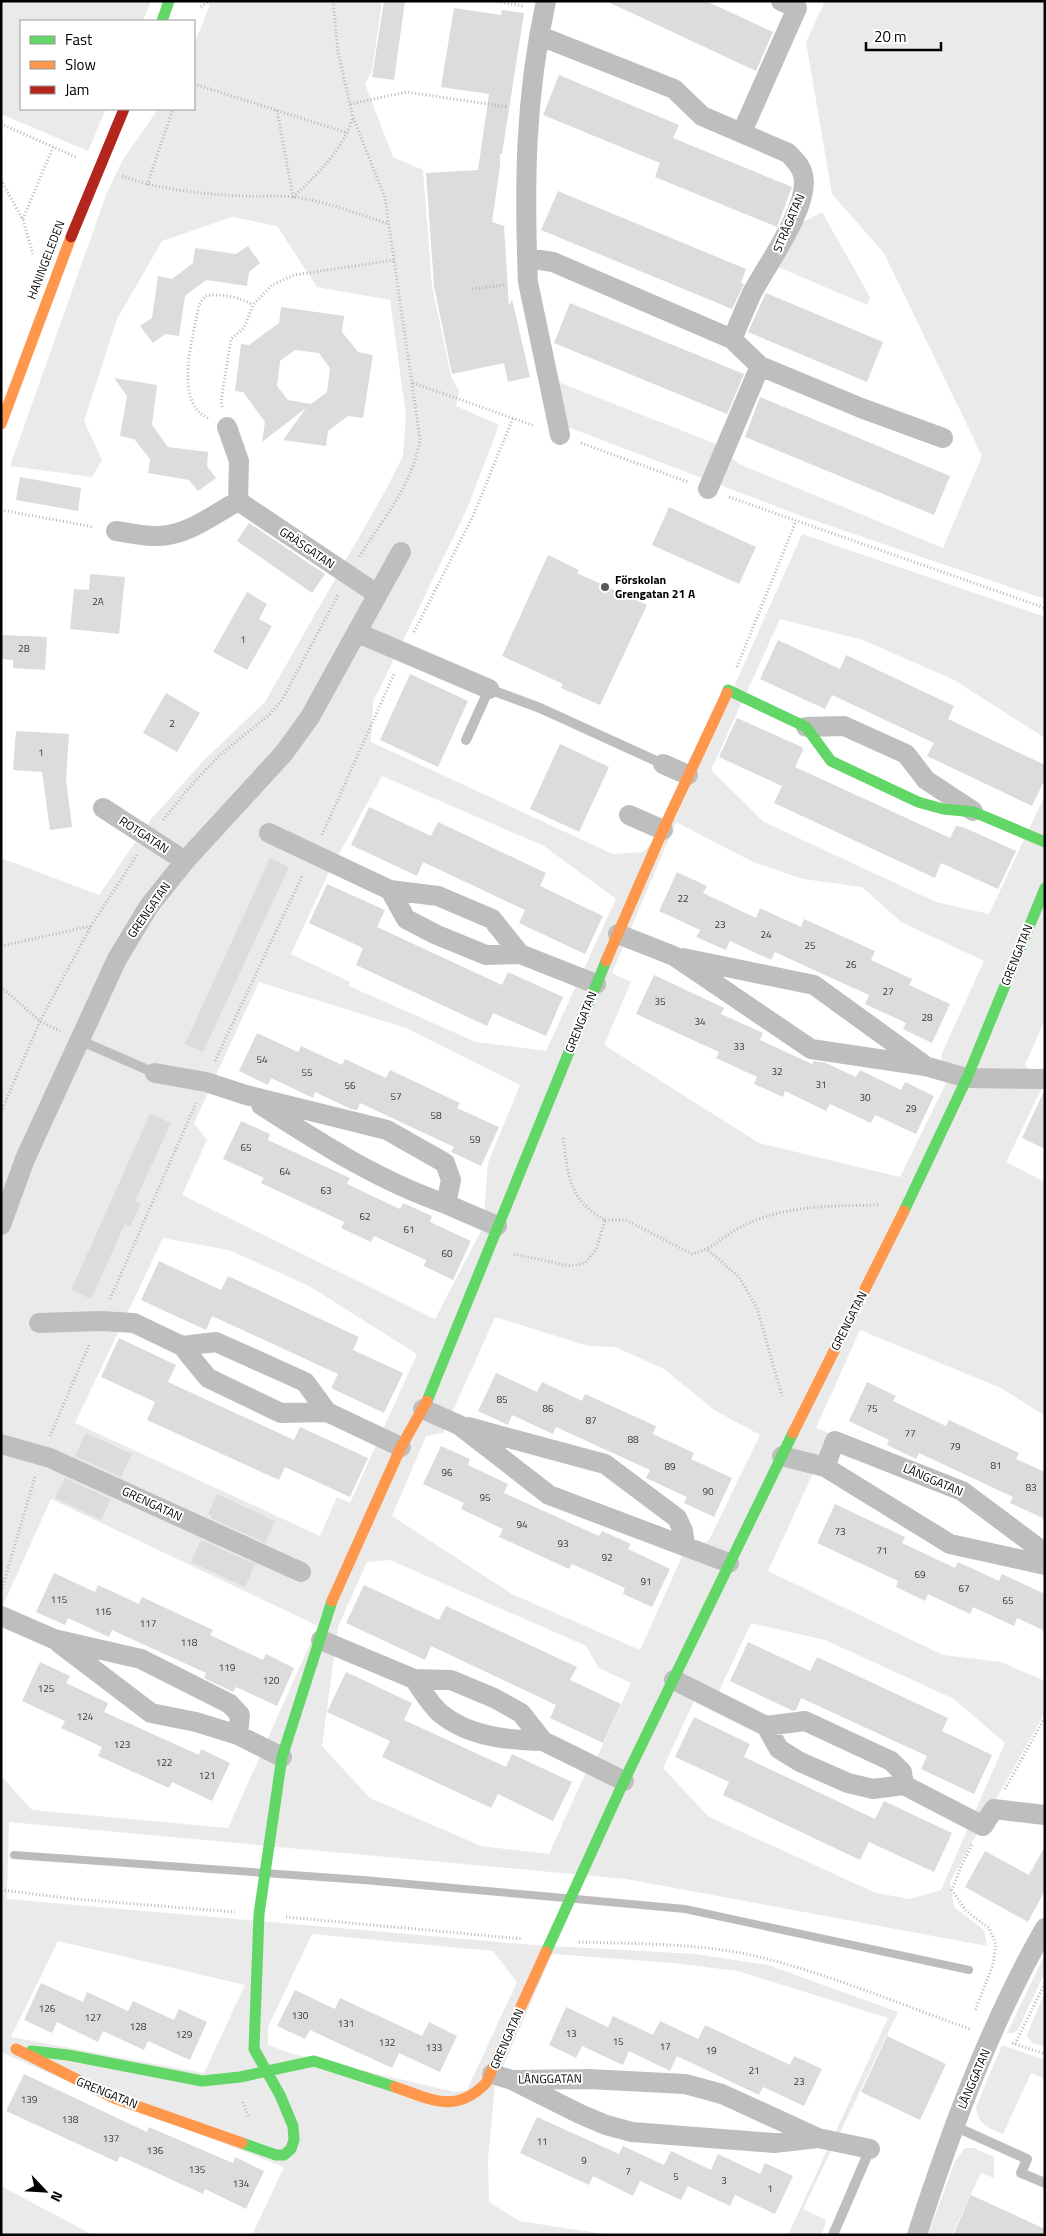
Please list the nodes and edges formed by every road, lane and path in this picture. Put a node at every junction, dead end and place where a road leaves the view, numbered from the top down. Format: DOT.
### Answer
graph roads {
  1 [pos="169,1"];
  2 [pos="173,1"];
  3 [pos="209,1"];
  4 [pos="333,1"];
  5 [pos="494,1"];
  6 [pos="781,1"];
  7 [pos="545,5"];
  8 [pos="201,7"];
  9 [pos="162,20"];
  10 [pos="540,36"];
  11 [pos="195,84"];
  12 [pos="350,104"];
  13 [pos="124,110"];
  14 [pos="173,110"];
  15 [pos="277,110"];
  16 [pos="529,110"];
  17 [pos="353,117"];
  18 [pos="1,124"];
  19 [pos="348,132"];
  20 [pos="742,132"];
  21 [pos="53,147"];
  22 [pos="78,158"];
  23 [pos="120,175"];
  24 [pos="1,180"];
  25 [pos="147,185"];
  26 [pos="293,197"];
  27 [pos="23,220"];
  28 [pos="388,224"];
  29 [pos="33,254"];
  30 [pos="527,258"];
  31 [pos="395,260"];
  32 [pos="528,282"];
  33 [pos="472,289"];
  34 [pos="253,305"];
  35 [pos="732,339"];
  36 [pos="760,366"];
  37 [pos="513,418"];
  38 [pos="1,424"];
  39 [pos="227,427"];
  40 [pos="560,435"];
  41 [pos="943,438"];
  42 [pos="708,489"];
  43 [pos="238,501"];
  44 [pos="1,510"];
  45 [pos="796,521"];
  46 [pos="116,530"];
  47 [pos="401,552"];
  48 [pos="348,575"];
  49 [pos="377,594"];
  50 [pos="358,633"];
  51 [pos="404,654"];
  52 [pos="489,689"];
  53 [pos="728,690"];
  54 [pos="806,727"];
  55 [pos="466,740"];
  56 [pos="664,764"];
  57 [pos="688,775"];
  58 [pos="926,780"];
  59 [pos="907,797"];
  60 [pos="103,808"];
  61 [pos="974,812"];
  62 [pos="629,815"];
  63 [pos="663,830"];
  64 [pos="269,833"];
  65 [pos="149,838"];
  66 [pos="1045,842"];
  67 [pos="314,853"];
  68 [pos="186,861"];
  69 [pos="1045,888"];
  70 [pos="390,890"];
  71 [pos="91,926"];
  72 [pos="618,934"];
  73 [pos="1,946"];
  74 [pos="520,954"];
  75 [pos="674,956"];
  76 [pos="596,984"];
  77 [pos="1,987"];
  78 [pos="40,1021"];
  79 [pos="879,1032"];
  80 [pos="79,1040"];
  81 [pos="869,1058"];
  82 [pos="925,1066"];
  83 [pos="155,1072"];
  84 [pos="967,1078"];
  85 [pos="1045,1079"];
  86 [pos="206,1082"];
  87 [pos="246,1096"];
  88 [pos="1,1112"];
  89 [pos="562,1129"];
  90 [pos="446,1204"];
  91 [pos="907,1205"];
  92 [pos="605,1220"];
  93 [pos="1,1225"];
  94 [pos="497,1226"];
  95 [pos="489,1249"];
  96 [pos="708,1250"];
  97 [pos="100,1321"];
  98 [pos="39,1323"];
  99 [pos="182,1346"];
  100 [pos="782,1398"];
  101 [pos="422,1409"];
  102 [pos="326,1412"];
  103 [pos="458,1425"];
  104 [pos="1,1444"];
  105 [pos="401,1448"];
  106 [pos="42,1454"];
  107 [pos="782,1456"];
  108 [pos="825,1466"];
  109 [pos="685,1545"];
  110 [pos="1045,1552"];
  111 [pos="729,1563"];
  112 [pos="1045,1565"];
  113 [pos="301,1572"];
  114 [pos="1,1592"];
  115 [pos="1,1616"];
  116 [pos="54,1639"];
  117 [pos="321,1640"];
  118 [pos="414,1679"];
  119 [pos="674,1680"];
  120 [pos="1045,1717"];
  121 [pos="766,1726"];
  122 [pos="238,1735"];
  123 [pos="543,1741"];
  124 [pos="282,1757"];
  125 [pos="624,1781"];
  126 [pos="904,1785"];
  127 [pos="1045,1815"];
  128 [pos="988,1817"];
  129 [pos="1045,1928"];
  130 [pos="1045,1983"];
  131 [pos="968,2028"];
  132 [pos="1015,2044"];
  133 [pos="1,2046"];
  134 [pos="16,2049"];
  135 [pos="266,2071"];
  136 [pos="492,2074"];
  137 [pos="233,2078"];
  138 [pos="588,2079"];
  139 [pos="512,2080"];
  140 [pos="580,2114"];
  141 [pos="954,2126"];
  142 [pos="818,2138"];
  143 [pos="249,2144"];
  144 [pos="870,2149"];
  145 [pos="1045,2183"];
  146 [pos="833,2235"];
  147 [pos="917,2235"];
  1 -- 9 [label="street"];
  2 -- 9 [label="street"];
  3 -- 8 [label="path"];
  4 -- 12 [label="path"];
  5 -- 7 [label="path"];
  6 -- 20 [label="street"];
  7 -- 10 [label="street"];
  10 -- 16 [label="street"];
  10 -- 20 [label="street, STRÅGATAN"];
  11 -- 15 [label="path"];
  12 -- 16 [label="path"];
  12 -- 17 [label="path"];
  13 -- 38 [label="street, HANINGELEDEN"];
  14 -- 25 [label="path"];
  15 -- 19 [label="path"];
  15 -- 26 [label="path"];
  16 -- 30 [label="street"];
  17 -- 19 [label="path"];
  17 -- 28 [label="path"];
  18 -- 21 [label="path"];
  19 -- 26 [label="path"];
  20 -- 35 [label="street, STRÅGATAN"];
  21 -- 22 [label="path"];
  21 -- 27 [label="path"];
  23 -- 25 [label="path"];
  24 -- 27 [label="path"];
  25 -- 26 [label="path"];
  26 -- 28 [label="path"];
  27 -- 29 [label="path"];
  28 -- 31 [label="path"];
  30 -- 32 [label="street"];
  30 -- 35 [label="street"];
  31 -- 34 [label="path"];
  31 -- 48 [label="path"];
  32 -- 33 [label="path"];
  32 -- 40 [label="street"];
  34 -- 39 [label="path"];
  34 -- 39 [label="path"];
  35 -- 36 [label="street"];
  36 -- 41 [label="street"];
  36 -- 42 [label="street"];
  37 -- 51 [label="path"];
  39 -- 43 [label="street"];
  43 -- 46 [label="street"];
  43 -- 48 [label="street, GRÄSGATAN"];
  44 -- 46 [label="path"];
  45 -- 53 [label="path"];
  47 -- 49 [label="street, GRENGATAN"];
  48 -- 49 [label="street, GRÄSGATAN"];
  48 -- 65 [label="path"];
  49 -- 50 [label="street, GRENGATAN"];
  50 -- 51 [label="street"];
  50 -- 68 [label="street, GRENGATAN"];
  51 -- 52 [label="street"];
  51 -- 67 [label="path"];
  52 -- 55 [label="lane"];
  52 -- 56 [label="lane"];
  53 -- 54 [label="street"];
  53 -- 57 [label="street, GRENGATAN"];
  54 -- 58 [label="street"];
  54 -- 59 [label="street"];
  56 -- 57 [label="street"];
  57 -- 63 [label="street, GRENGATAN"];
  58 -- 59 [label="street"];
  58 -- 61 [label="street"];
  59 -- 61 [label="street"];
  60 -- 65 [label="street, ROTGATAN"];
  61 -- 66 [label="street"];
  62 -- 63 [label="street"];
  63 -- 72 [label="street, GRENGATAN"];
  64 -- 67 [label="street, GRENGATAN"];
  65 -- 68 [label="street, ROTGATAN"];
  65 -- 71 [label="path"];
  67 -- 70 [label="street, GRENGATAN"];
  67 -- 86 [label="path"];
  68 -- 80 [label="street, GRENGATAN"];
  69 -- 84 [label="street, GRENGATAN"];
  70 -- 74 [label="street, GRENGATAN"];
  70 -- 74 [label="street, GRENGATAN"];
  71 -- 73 [label="path"];
  71 -- 78 [label="path"];
  72 -- 75 [label="street"];
  72 -- 76 [label="street, GRENGATAN"];
  74 -- 76 [label="street, GRENGATAN"];
  75 -- 79 [label="street"];
  75 -- 81 [label="street"];
  76 -- 94 [label="street, GRENGATAN"];
  77 -- 78 [label="path"];
  78 -- 80 [label="path"];
  78 -- 88 [label="path"];
  79 -- 81 [label="street"];
  79 -- 82 [label="street"];
  80 -- 83 [label="lane"];
  80 -- 93 [label="street, GRENGATAN"];
  81 -- 82 [label="street"];
  82 -- 84 [label="street"];
  83 -- 86 [label="street"];
  84 -- 85 [label="street"];
  84 -- 91 [label="street, GRENGATAN"];
  86 -- 87 [label="street"];
  86 -- 97 [label="path"];
  87 -- 90 [label="street"];
  87 -- 90 [label="street"];
  89 -- 92 [label="path"];
  90 -- 94 [label="street"];
  91 -- 96 [label="path"];
  91 -- 107 [label="street, GRENGATAN"];
  92 -- 95 [label="path"];
  92 -- 96 [label="path"];
  94 -- 95 [label="street, GRENGATAN"];
  95 -- 101 [label="street, GRENGATAN"];
  96 -- 100 [label="path"];
  97 -- 98 [label="street"];
  97 -- 99 [label="street"];
  97 -- 106 [label="path"];
  99 -- 102 [label="street"];
  99 -- 102 [label="street"];
  101 -- 103 [label="street"];
  101 -- 105 [label="street, GRENGATAN"];
  102 -- 105 [label="street"];
  103 -- 109 [label="street"];
  103 -- 109 [label="street"];
  104 -- 106 [label="street, GRENGATAN"];
  105 -- 117 [label="street, GRENGATAN"];
  106 -- 113 [label="street, GRENGATAN"];
  106 -- 114 [label="path"];
  107 -- 108 [label="street"];
  107 -- 111 [label="street, GRENGATAN"];
  108 -- 110 [label="street, LÅNGGATAN"];
  108 -- 112 [label="street"];
  109 -- 111 [label="street"];
  111 -- 119 [label="street, GRENGATAN"];
  115 -- 116 [label="street"];
  116 -- 122 [label="street"];
  116 -- 122 [label="street"];
  117 -- 118 [label="street"];
  117 -- 124 [label="street, GRENGATAN"];
  118 -- 123 [label="street"];
  118 -- 123 [label="street"];
  119 -- 121 [label="street"];
  119 -- 125 [label="street, GRENGATAN"];
  120 -- 128 [label="path"];
  121 -- 126 [label="street"];
  121 -- 126 [label="street"];
  122 -- 124 [label="street"];
  123 -- 125 [label="street"];
  124 -- 135 [label="street, GRENGATAN"];
  125 -- 136 [label="street, GRENGATAN"];
  126 -- 128 [label="street"];
  127 -- 128 [label="street"];
  128 -- 131 [label="path"];
  129 -- 141 [label="street, LÅNGGATAN"];
  130 -- 132 [label="path"];
  133 -- 134 [label="street, GRENGATAN"];
  134 -- 137 [label="street, GRENGATAN"];
  134 -- 143 [label="street, GRENGATAN"];
  135 -- 136 [label="street, GRENGATAN"];
  135 -- 137 [label="street, GRENGATAN"];
  135 -- 143 [label="street, GRENGATAN"];
  136 -- 139 [label="street, LÅNGGATAN"];
  137 -- 143 [label="path"];
  138 -- 139 [label="street, LÅNGGATAN"];
  138 -- 140 [label="street, LÅNGGATAN"];
  138 -- 142 [label="street, LÅNGGATAN"];
  139 -- 140 [label="street, LÅNGGATAN"];
  140 -- 142 [label="street, LÅNGGATAN"];
  141 -- 145 [label="lane"];
  141 -- 147 [label="street, LÅNGGATAN"];
  142 -- 144 [label="street, LÅNGGATAN"];
  144 -- 146 [label="lane"];
}
